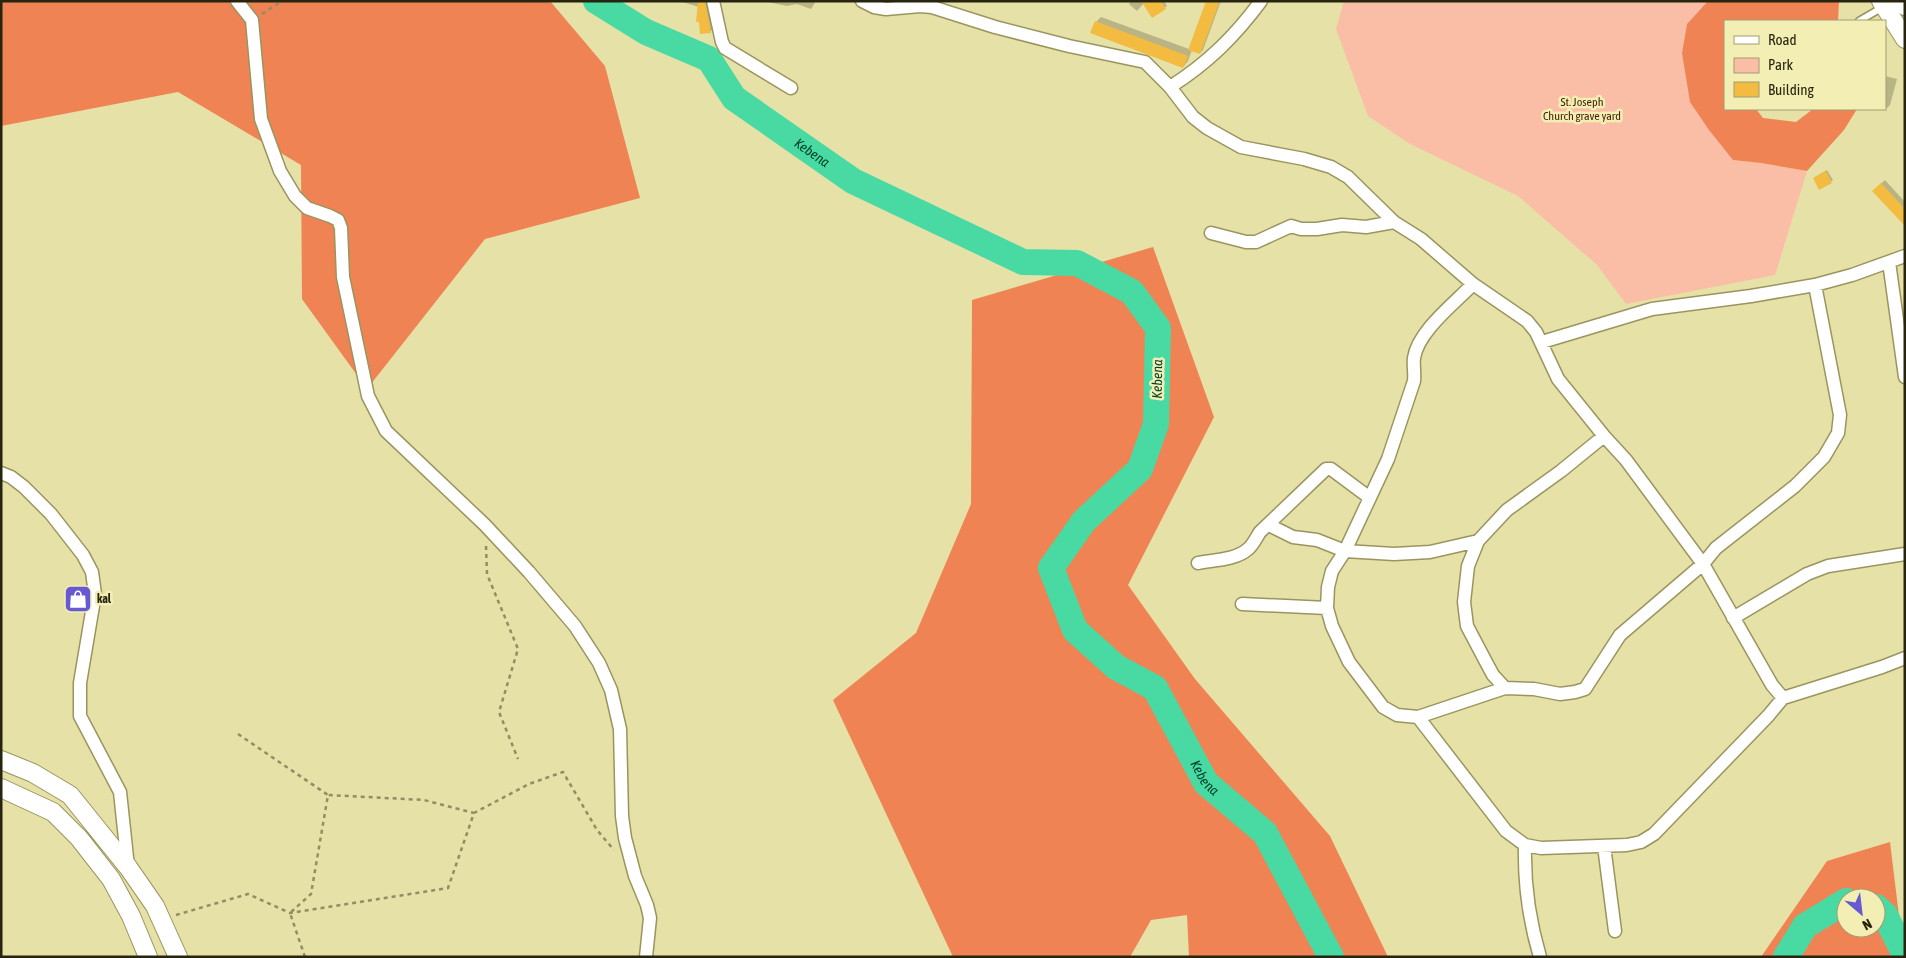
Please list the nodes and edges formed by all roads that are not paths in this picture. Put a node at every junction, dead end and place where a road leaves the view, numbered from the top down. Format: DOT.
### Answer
graph roads {
  1 [pos="237,1"];
  2 [pos="712,1"];
  3 [pos="862,1"];
  4 [pos="1261,1"];
  5 [pos="1893,3"];
  6 [pos="1861,20"];
  7 [pos="1905,39"];
  8 [pos="1170,87"];
  9 [pos="791,88"];
  10 [pos="1394,222"];
  11 [pos="1211,233"];
  12 [pos="1905,256"];
  13 [pos="1889,262"];
  14 [pos="1473,284"];
  15 [pos="1815,285"];
  16 [pos="1542,342"];
  17 [pos="1905,377"];
  18 [pos="1604,436"];
  19 [pos="1,473"];
  20 [pos="1370,498"];
  21 [pos="1269,525"];
  22 [pos="1478,541"];
  23 [pos="1345,551"];
  24 [pos="1905,554"];
  25 [pos="1198,563"];
  26 [pos="1703,564"];
  27 [pos="1242,604"];
  28 [pos="1328,608"];
  29 [pos="1733,618"];
  30 [pos="1905,658"];
  31 [pos="1505,688"];
  32 [pos="1782,698"];
  33 [pos="1418,717"];
  34 [pos="1,760"];
  35 [pos="1,788"];
  36 [pos="1525,845"];
  37 [pos="1604,846"];
  38 [pos="128,867"];
  39 [pos="1615,931"];
  40 [pos="148,957"];
  41 [pos="178,957"];
  42 [pos="646,957"];
  43 [pos="1540,957"];
  1 -- 42 [label="street"];
  2 -- 9 [label="street"];
  3 -- 8 [label="street"];
  4 -- 8 [label="street"];
  5 -- 6 [label="lane"];
  5 -- 7 [label="main road"];
  8 -- 10 [label="street"];
  10 -- 11 [label="street"];
  10 -- 14 [label="street"];
  12 -- 13 [label="street"];
  13 -- 15 [label="street"];
  13 -- 17 [label="street"];
  14 -- 16 [label="street"];
  14 -- 20 [label="street"];
  15 -- 16 [label="street"];
  15 -- 26 [label="street"];
  16 -- 18 [label="street"];
  18 -- 22 [label="street"];
  18 -- 26 [label="street"];
  19 -- 38 [label="street"];
  20 -- 21 [label="street"];
  20 -- 23 [label="street"];
  21 -- 23 [label="street"];
  21 -- 25 [label="street"];
  22 -- 23 [label="street"];
  22 -- 31 [label="street"];
  23 -- 28 [label="street"];
  24 -- 29 [label="street"];
  26 -- 29 [label="street"];
  26 -- 31 [label="street"];
  27 -- 28 [label="street"];
  28 -- 33 [label="street"];
  29 -- 32 [label="street"];
  30 -- 32 [label="street"];
  31 -- 33 [label="street"];
  32 -- 37 [label="street"];
  33 -- 36 [label="street"];
  34 -- 38 [label="main road"];
  35 -- 40 [label="main road"];
  36 -- 37 [label="street"];
  36 -- 43 [label="street"];
  37 -- 39 [label="street"];
  38 -- 41 [label="main road"];
}
